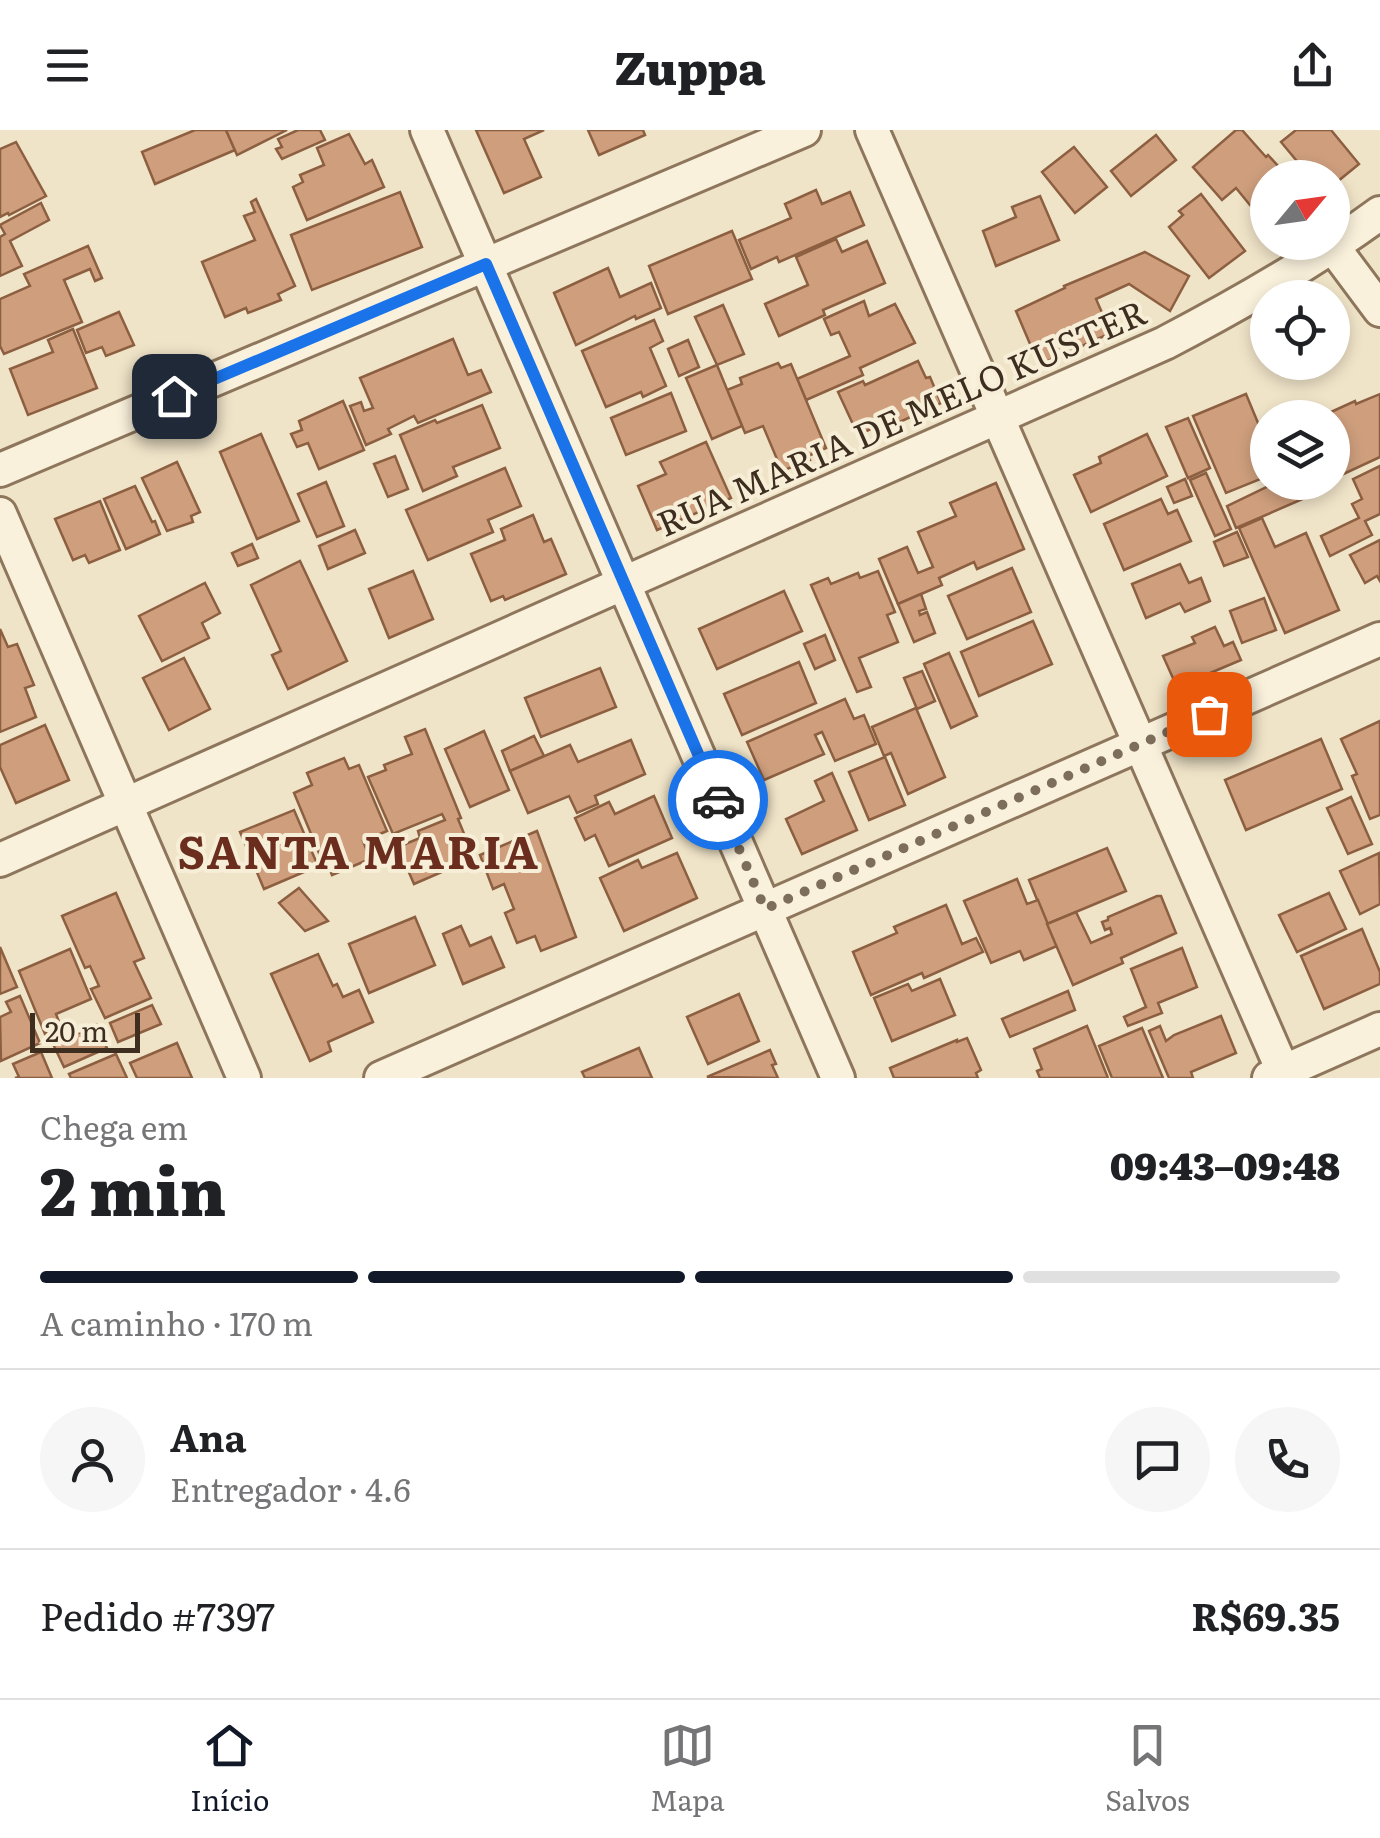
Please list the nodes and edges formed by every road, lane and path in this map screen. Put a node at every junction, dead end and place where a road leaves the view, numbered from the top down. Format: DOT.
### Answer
graph roads {
  1 [pos="427,130"];
  2 [pos="804,130"];
  3 [pos="872,130"];
  4 [pos="1380,213"];
  5 [pos="1350,235"];
  6 [pos="1313,260"];
  7 [pos="1342,260"];
  8 [pos="486,264"];
  9 [pos="1380,310"];
  10 [pos="998,417"];
  11 [pos="0,470"];
  12 [pos="0,514"];
  13 [pos="624,583"];
  14 [pos="1380,639"];
  15 [pos="1140,744"];
  16 [pos="126,804"];
  17 [pos="0,860"];
  18 [pos="765,909"];
  19 [pos="1380,1029"];
  20 [pos="1279,1076"];
  21 [pos="244,1078"];
  22 [pos="381,1078"];
  23 [pos="838,1078"];
  1 -- 8 [label="street"];
  2 -- 8 [label="street"];
  3 -- 10 [label="street"];
  4 -- 5 [label="street, RUA MARIA DE MELO KUSTER"];
  6 -- 10 [label="street, RUA MARIA DE MELO KUSTER"];
  7 -- 9 [label="street"];
  8 -- 11 [label="street"];
  8 -- 13 [label="street"];
  10 -- 13 [label="street, RUA MARIA DE MELO KUSTER"];
  10 -- 15 [label="street"];
  12 -- 16 [label="street"];
  13 -- 16 [label="street, RUA MARIA DE MELO KUSTER"];
  13 -- 18 [label="street"];
  14 -- 15 [label="street"];
  15 -- 18 [label="street"];
  15 -- 20 [label="street"];
  16 -- 17 [label="street, RUA MARIA DE MELO KUSTER"];
  16 -- 21 [label="street"];
  18 -- 22 [label="street"];
  18 -- 23 [label="street"];
  19 -- 20 [label="street"];
}
